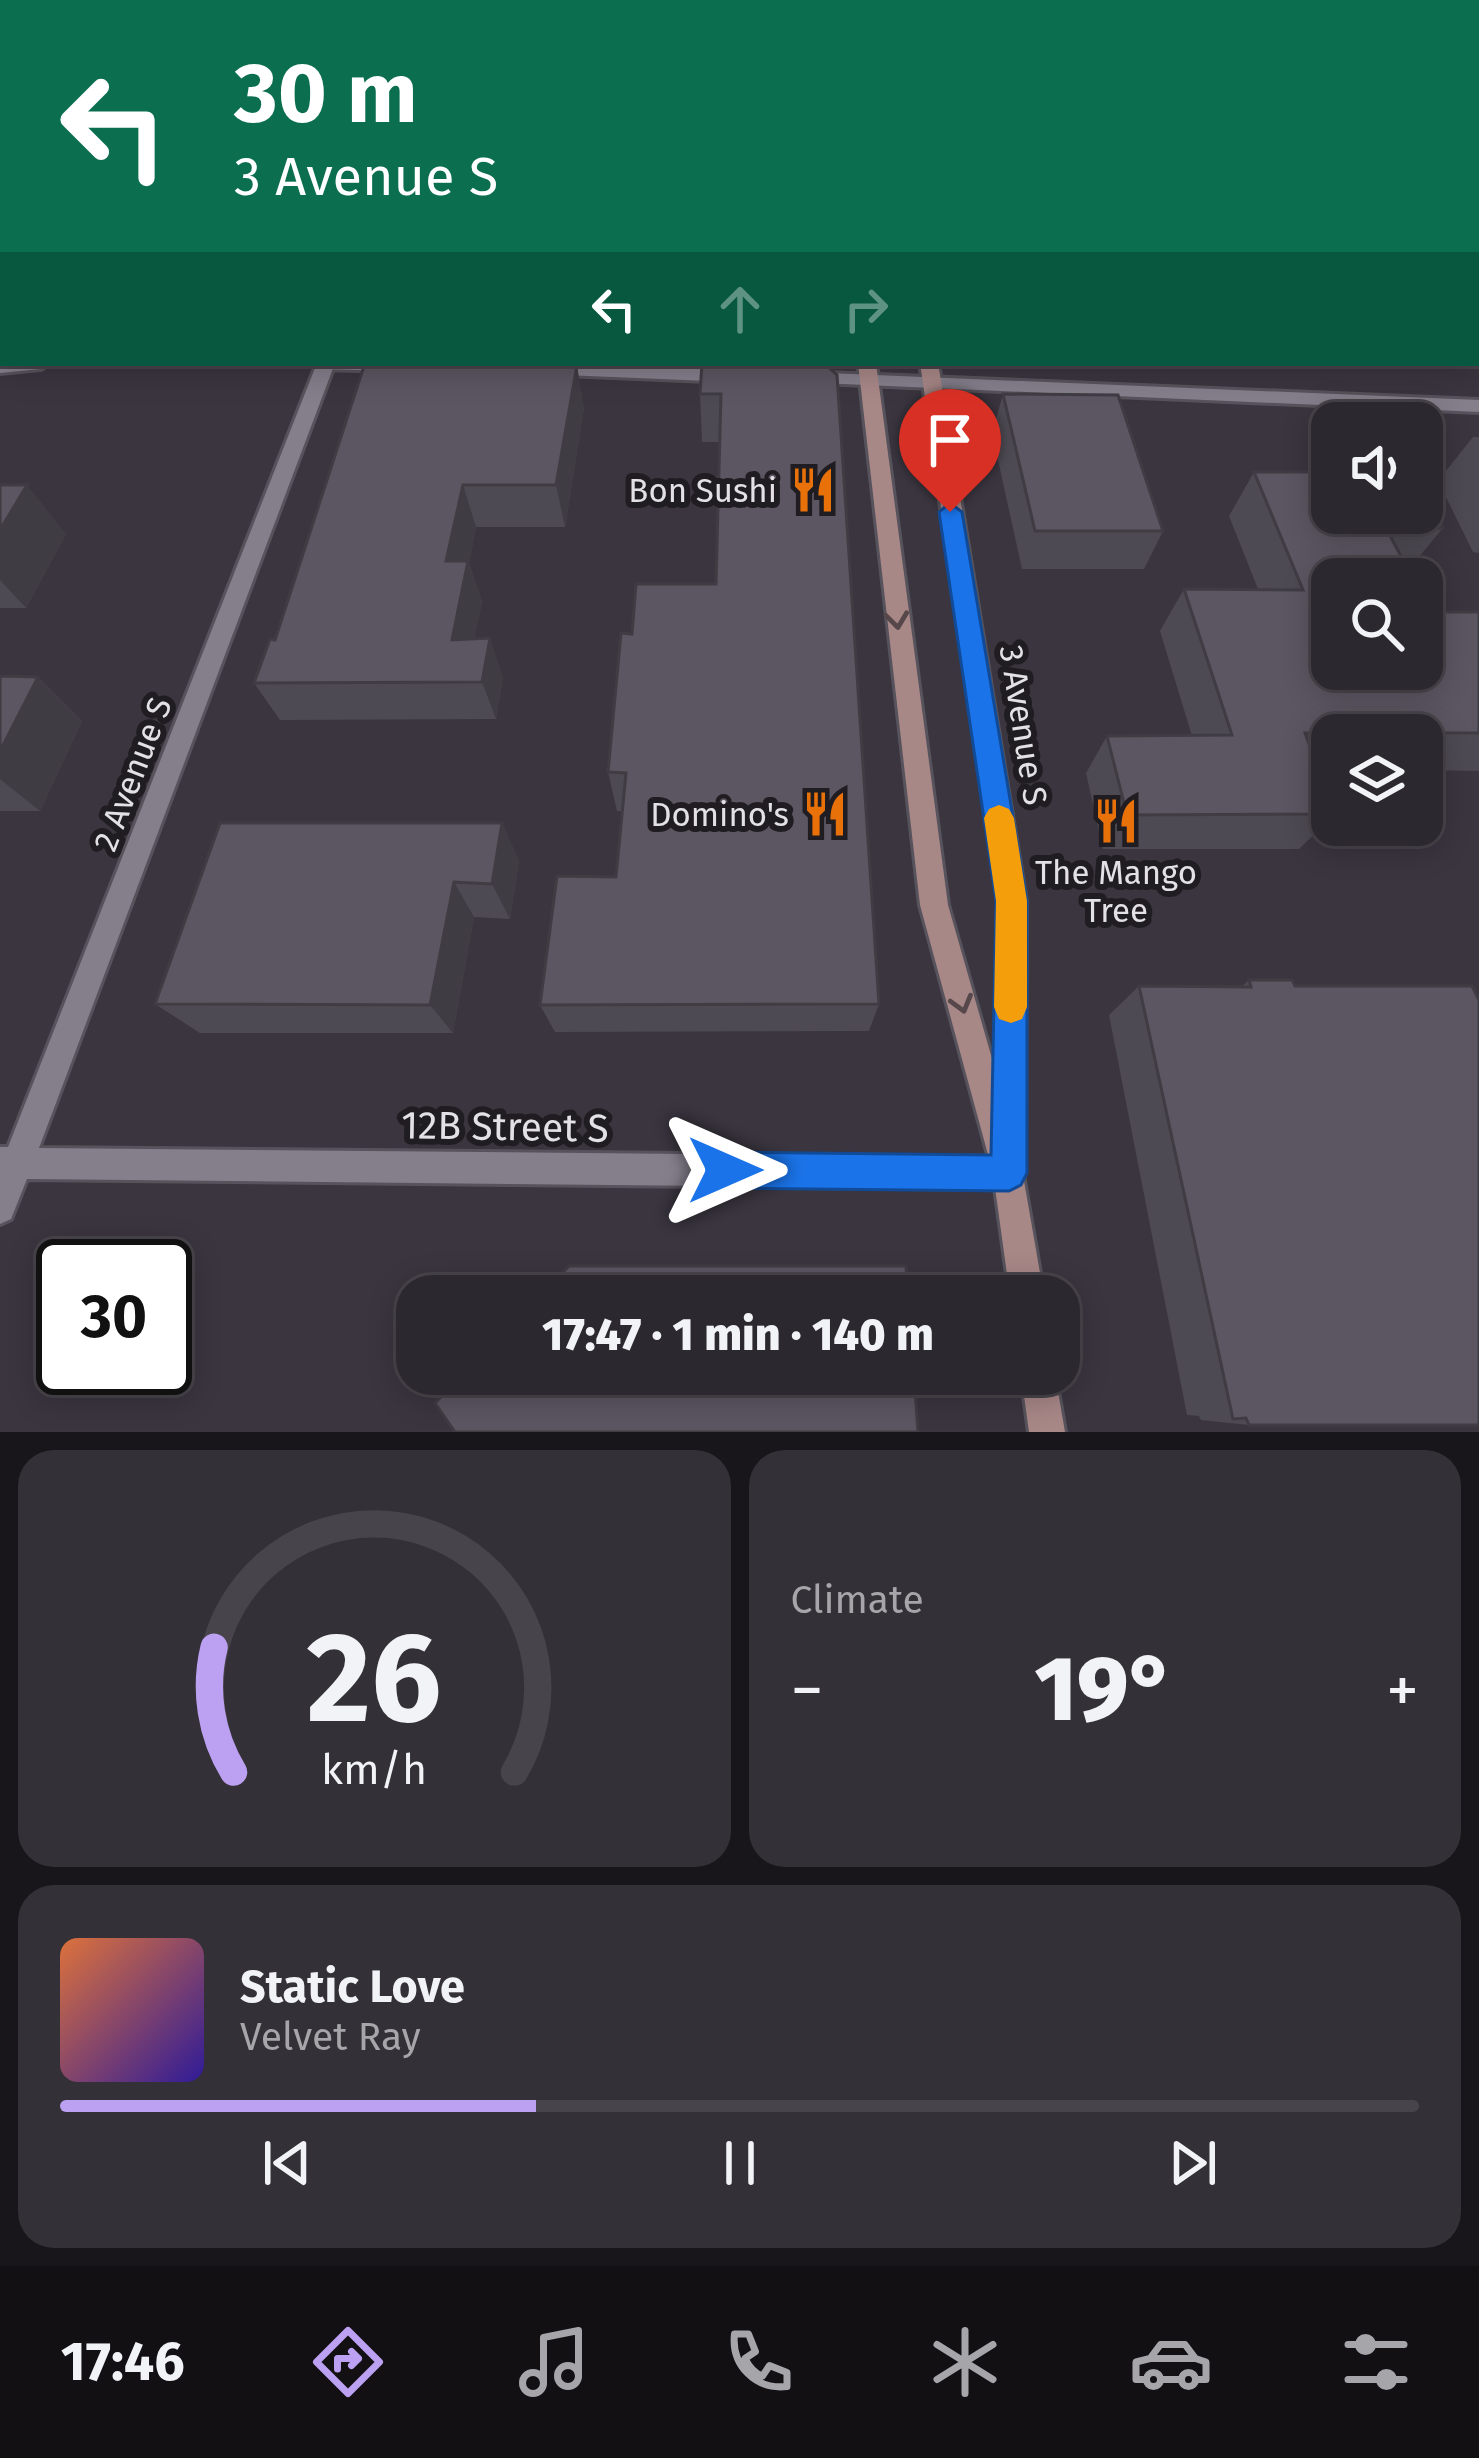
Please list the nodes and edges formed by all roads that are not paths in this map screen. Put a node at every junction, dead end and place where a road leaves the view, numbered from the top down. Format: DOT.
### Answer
graph roads {
  1 [pos="323,366"];
  2 [pos="536,370"];
  3 [pos="866,371"];
  4 [pos="929,372"];
  5 [pos="758,376"];
  6 [pos="780,377"];
  7 [pos="1479,406"];
  8 [pos="9,1163"];
  9 [pos="1009,1173"];
  10 [pos="0,1208"];
  11 [pos="1024,1275"];
  12 [pos="1041,1395"];
  13 [pos="1047,1432"];
  1 -- 8 [label="street, 2 Avenue S"];
  2 -- 5 [label="street"];
  3 -- 4 [label="street"];
  3 -- 6 [label="street"];
  3 -- 9 [label="main road, 3 Avenue S, one-way"];
  4 -- 7 [label="street"];
  4 -- 9 [label="main road, 3 Avenue S"];
  8 -- 9 [label="street, 12B Street S"];
  8 -- 10 [label="street, 2 Avenue S"];
  9 -- 11 [label="main road, 3 Avenue S"];
  12 -- 13 [label="main road"];
}
